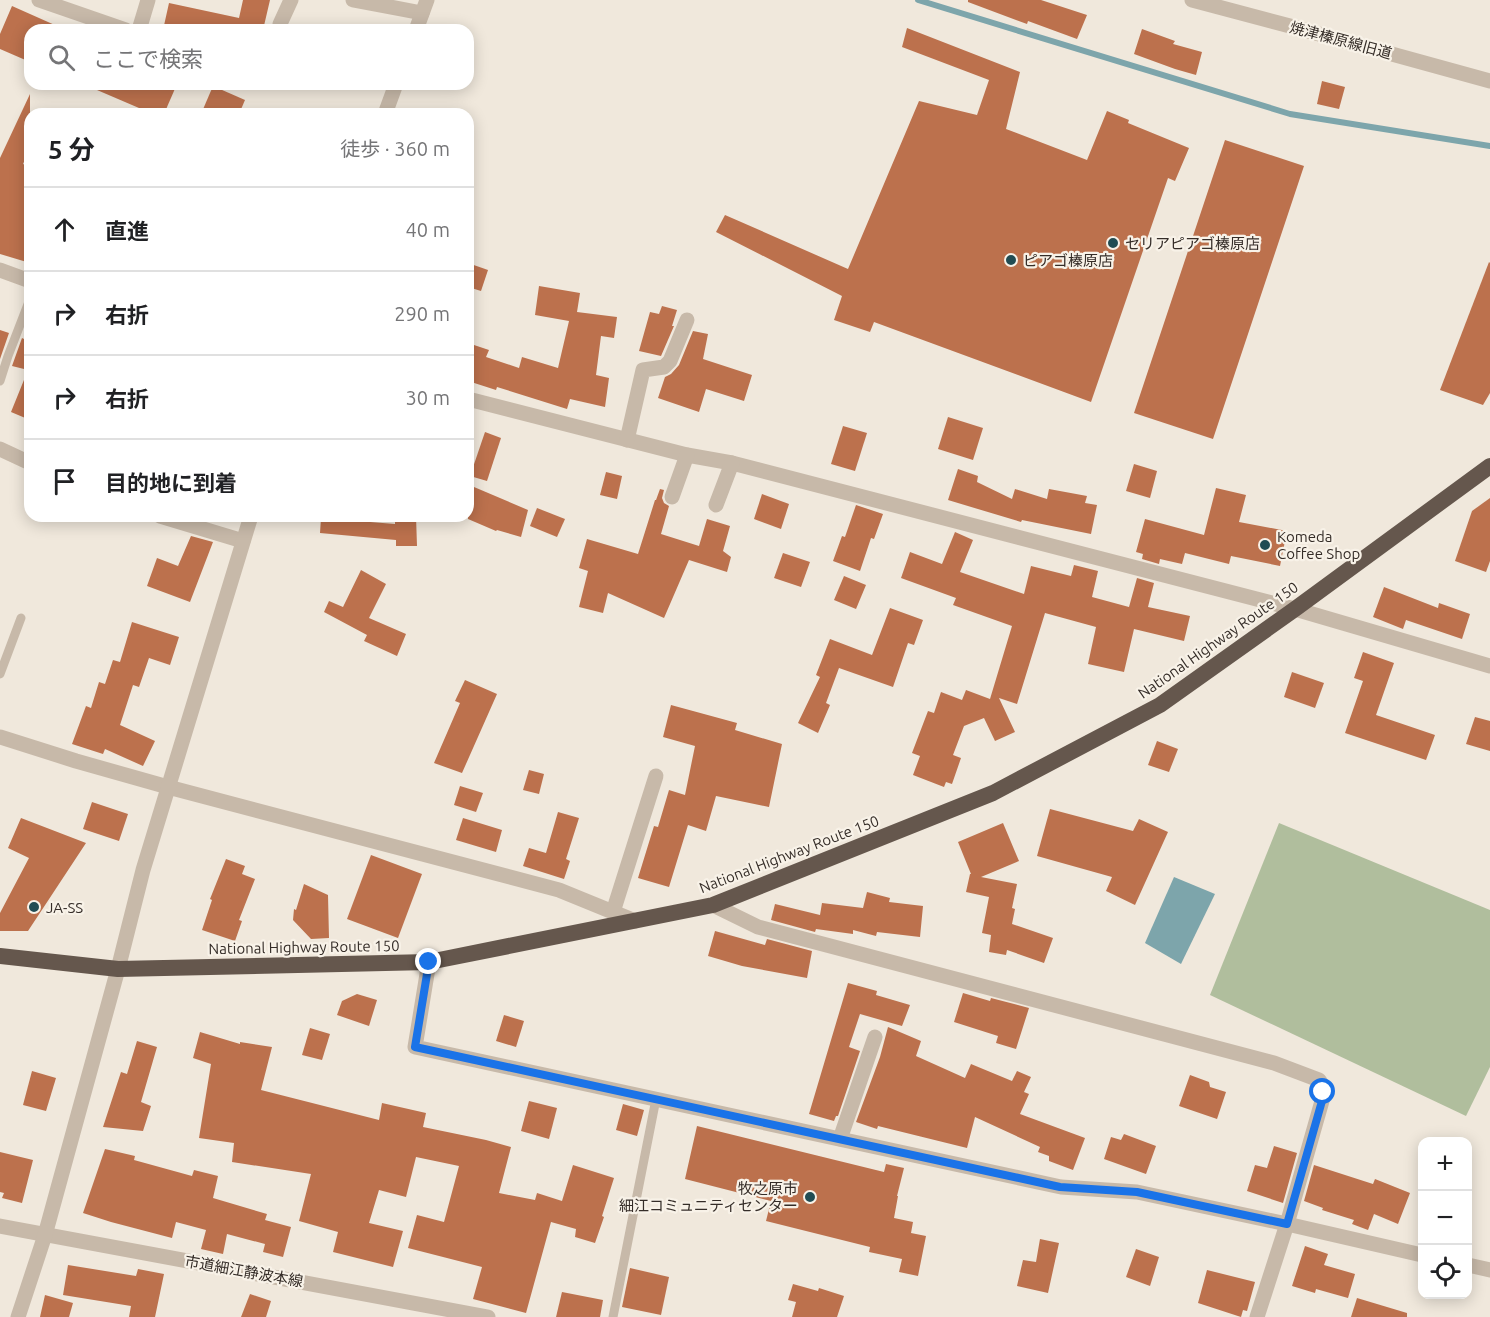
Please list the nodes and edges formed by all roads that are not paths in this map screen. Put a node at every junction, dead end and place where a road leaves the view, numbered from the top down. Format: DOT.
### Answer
graph roads {
  1 [pos="39,0"];
  2 [pos="148,0"];
  3 [pos="291,0"];
  4 [pos="353,0"];
  5 [pos="1192,0"];
  6 [pos="424,7"];
  7 [pos="109,24"];
  8 [pos="141,24"];
  9 [pos="280,24"];
  10 [pos="418,24"];
  11 [pos="1490,81"];
  12 [pos="394,90"];
  13 [pos="387,108"];
  14 [pos="0,270"];
  15 [pos="24,279"];
  16 [pos="24,315"];
  17 [pos="687,320"];
  18 [pos="0,381"];
  19 [pos="474,401"];
  20 [pos="627,440"];
  21 [pos="0,449"];
  22 [pos="687,455"];
  23 [pos="24,460"];
  24 [pos="732,463"];
  25 [pos="1490,466"];
  26 [pos="672,497"];
  27 [pos="716,505"];
  28 [pos="180,522"];
  29 [pos="249,522"];
  30 [pos="243,541"];
  31 [pos="1295,609"];
  32 [pos="21,618"];
  33 [pos="1490,666"];
  34 [pos="0,674"];
  35 [pos="0,736"];
  36 [pos="656,776"];
  37 [pos="168,787"];
  38 [pos="713,905"];
  39 [pos="613,912"];
  40 [pos="635,921"];
  41 [pos="0,956"];
  42 [pos="429,962"];
  43 [pos="118,969"];
  44 [pos="875,1037"];
  45 [pos="656,1099"];
  46 [pos="840,1139"];
  47 [pos="1287,1224"];
  48 [pos="0,1226"];
  49 [pos="45,1235"];
  50 [pos="1418,1254"];
  51 [pos="1472,1266"];
  52 [pos="1490,1270"];
  53 [pos="18,1317"];
  54 [pos="488,1317"];
  55 [pos="613,1317"];
  56 [pos="1257,1317"];
  1 -- 7 [label="street"];
  2 -- 8 [label="street"];
  3 -- 9 [label="street"];
  4 -- 6 [label="street"];
  5 -- 11 [label="street, 焼津榛原線旧道"];
  6 -- 10 [label="street"];
  12 -- 13 [label="street"];
  14 -- 15 [label="street"];
  16 -- 18 [label="lane"];
  17 -- 20 [label="street"];
  19 -- 20 [label="street"];
  20 -- 22 [label="street"];
  21 -- 23 [label="street"];
  22 -- 24 [label="street"];
  22 -- 26 [label="street"];
  24 -- 27 [label="street"];
  24 -- 31 [label="street"];
  25 -- 31 [label="highway, National Highway Route 150"];
  28 -- 30 [label="street"];
  29 -- 30 [label="street"];
  30 -- 37 [label="street"];
  31 -- 33 [label="street"];
  31 -- 38 [label="highway, National Highway Route 150"];
  32 -- 34 [label="lane"];
  35 -- 37 [label="street"];
  36 -- 39 [label="street"];
  37 -- 39 [label="street"];
  37 -- 43 [label="street"];
  38 -- 40 [label="highway, National Highway Route 150"];
  38 -- 47 [label="street"];
  39 -- 40 [label="street"];
  40 -- 42 [label="highway, National Highway Route 150"];
  41 -- 43 [label="highway, National Highway Route 150"];
  42 -- 43 [label="highway, National Highway Route 150"];
  42 -- 45 [label="street"];
  43 -- 49 [label="street"];
  44 -- 46 [label="street"];
  45 -- 46 [label="street"];
  45 -- 55 [label="lane"];
  46 -- 47 [label="street"];
  47 -- 50 [label="street"];
  47 -- 56 [label="street"];
  48 -- 49 [label="street, 市道細江静波本線"];
  49 -- 53 [label="street"];
  49 -- 54 [label="street, 市道細江静波本線"];
  51 -- 52 [label="street"];
}
